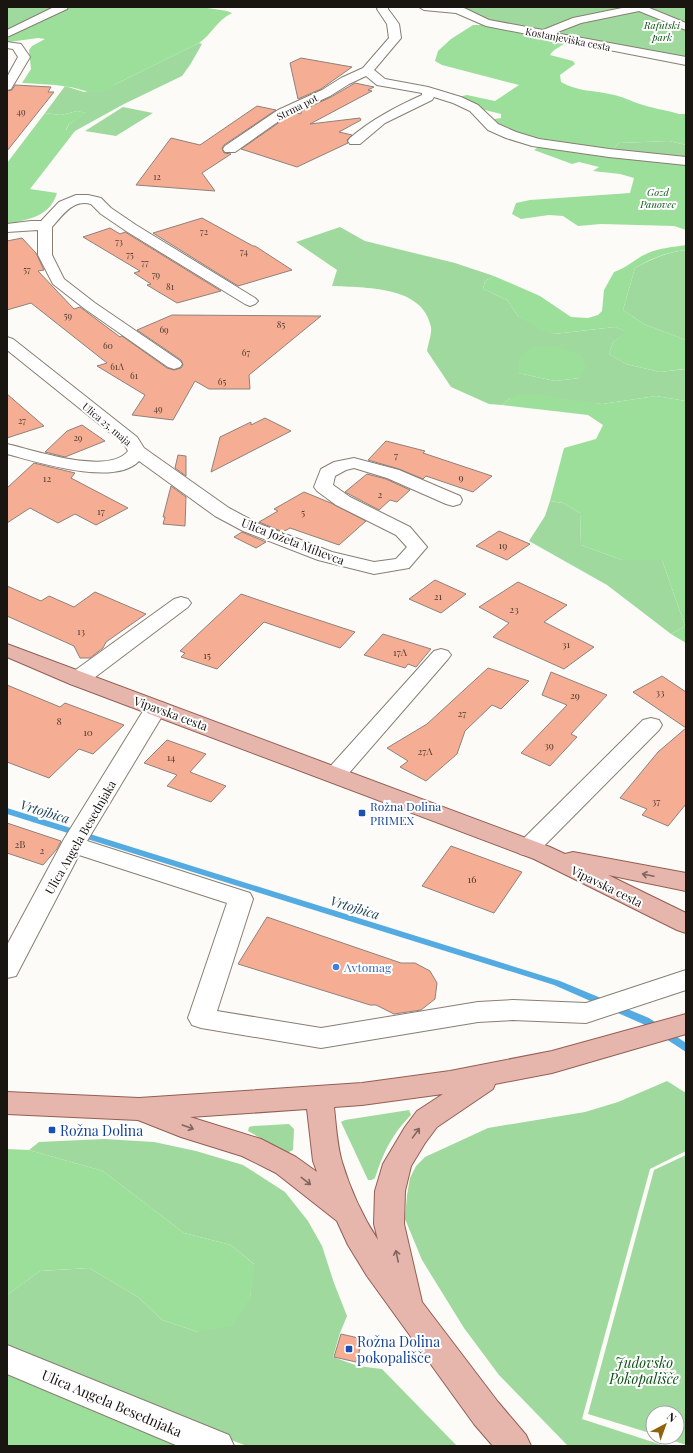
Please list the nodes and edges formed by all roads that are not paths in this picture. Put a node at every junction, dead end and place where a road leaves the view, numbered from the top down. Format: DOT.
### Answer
graph roads {
  1 [pos="63,7"];
  2 [pos="383,7"];
  3 [pos="424,7"];
  4 [pos="639,7"];
  5 [pos="456,8"];
  6 [pos="686,27"];
  7 [pos="7,34"];
  8 [pos="543,35"];
  9 [pos="12,45"];
  10 [pos="686,61"];
  11 [pos="367,71"];
  12 [pos="7,86"];
  13 [pos="428,91"];
  14 [pos="354,142"];
  15 [pos="230,149"];
  16 [pos="686,161"];
  17 [pos="44,226"];
  18 [pos="7,228"];
  19 [pos="250,301"];
  20 [pos="7,342"];
  21 [pos="174,364"];
  22 [pos="7,449"];
  23 [pos="137,451"];
  24 [pos="452,500"];
  25 [pos="181,603"];
  26 [pos="7,650"];
  27 [pos="441,655"];
  28 [pos="78,679"];
  29 [pos="156,708"];
  30 [pos="651,725"];
  31 [pos="335,775"];
  32 [pos="79,835"];
  33 [pos="535,851"];
  34 [pos="686,882"];
  35 [pos="686,924"];
  36 [pos="7,969"];
  37 [pos="686,980"];
  38 [pos="686,1024"];
  39 [pos="494,1073"];
  40 [pos="319,1097"];
  41 [pos="7,1103"];
  42 [pos="139,1109"];
  43 [pos="350,1215"];
  44 [pos="408,1308"];
  45 [pos="7,1359"];
  46 [pos="217,1446"];
  47 [pos="514,1446"];
  1 -- 7 [label="street"];
  2 -- 11 [label="street, Strma pot"];
  3 -- 5 [label="street"];
  4 -- 6 [label="street"];
  4 -- 8 [label="street"];
  5 -- 8 [label="street, Kostanjeviška cesta"];
  8 -- 10 [label="street, Kostanjeviška cesta"];
  9 -- 12 [label="street"];
  11 -- 13 [label="street"];
  11 -- 15 [label="street, Strma pot"];
  13 -- 14 [label="street"];
  13 -- 16 [label="street"];
  17 -- 18 [label="street"];
  17 -- 19 [label="street"];
  17 -- 21 [label="street"];
  20 -- 23 [label="street, Ulica 25. maja"];
  22 -- 23 [label="street, Ulica 25. maja"];
  23 -- 24 [label="street, Ulica Jožeta Mihevca"];
  25 -- 28 [label="street"];
  26 -- 28 [label="main road, Vipavska cesta"];
  27 -- 31 [label="street"];
  28 -- 29 [label="main road, Vipavska cesta"];
  29 -- 31 [label="main road, Vipavska cesta"];
  29 -- 32 [label="street, Ulica Angela Besednjaka"];
  30 -- 33 [label="street"];
  31 -- 33 [label="main road, Vipavska cesta"];
  32 -- 36 [label="street, Ulica Angela Besednjaka"];
  32 -- 37 [label="street"];
  34 -- 33 [label="main road, one-way"];
  33 -- 35 [label="main road, Vipavska cesta"];
  38 -- 39 [label="main road"];
  39 -- 40 [label="main road"];
  44 -- 39 [label="main road, one-way"];
  40 -- 42 [label="main road"];
  40 -- 43 [label="main road"];
  41 -- 42 [label="main road"];
  42 -- 43 [label="main road, one-way"];
  43 -- 44 [label="main road"];
  44 -- 47 [label="main road"];
  45 -- 46 [label="street, Ulica Angela Besednjaka"];
}
